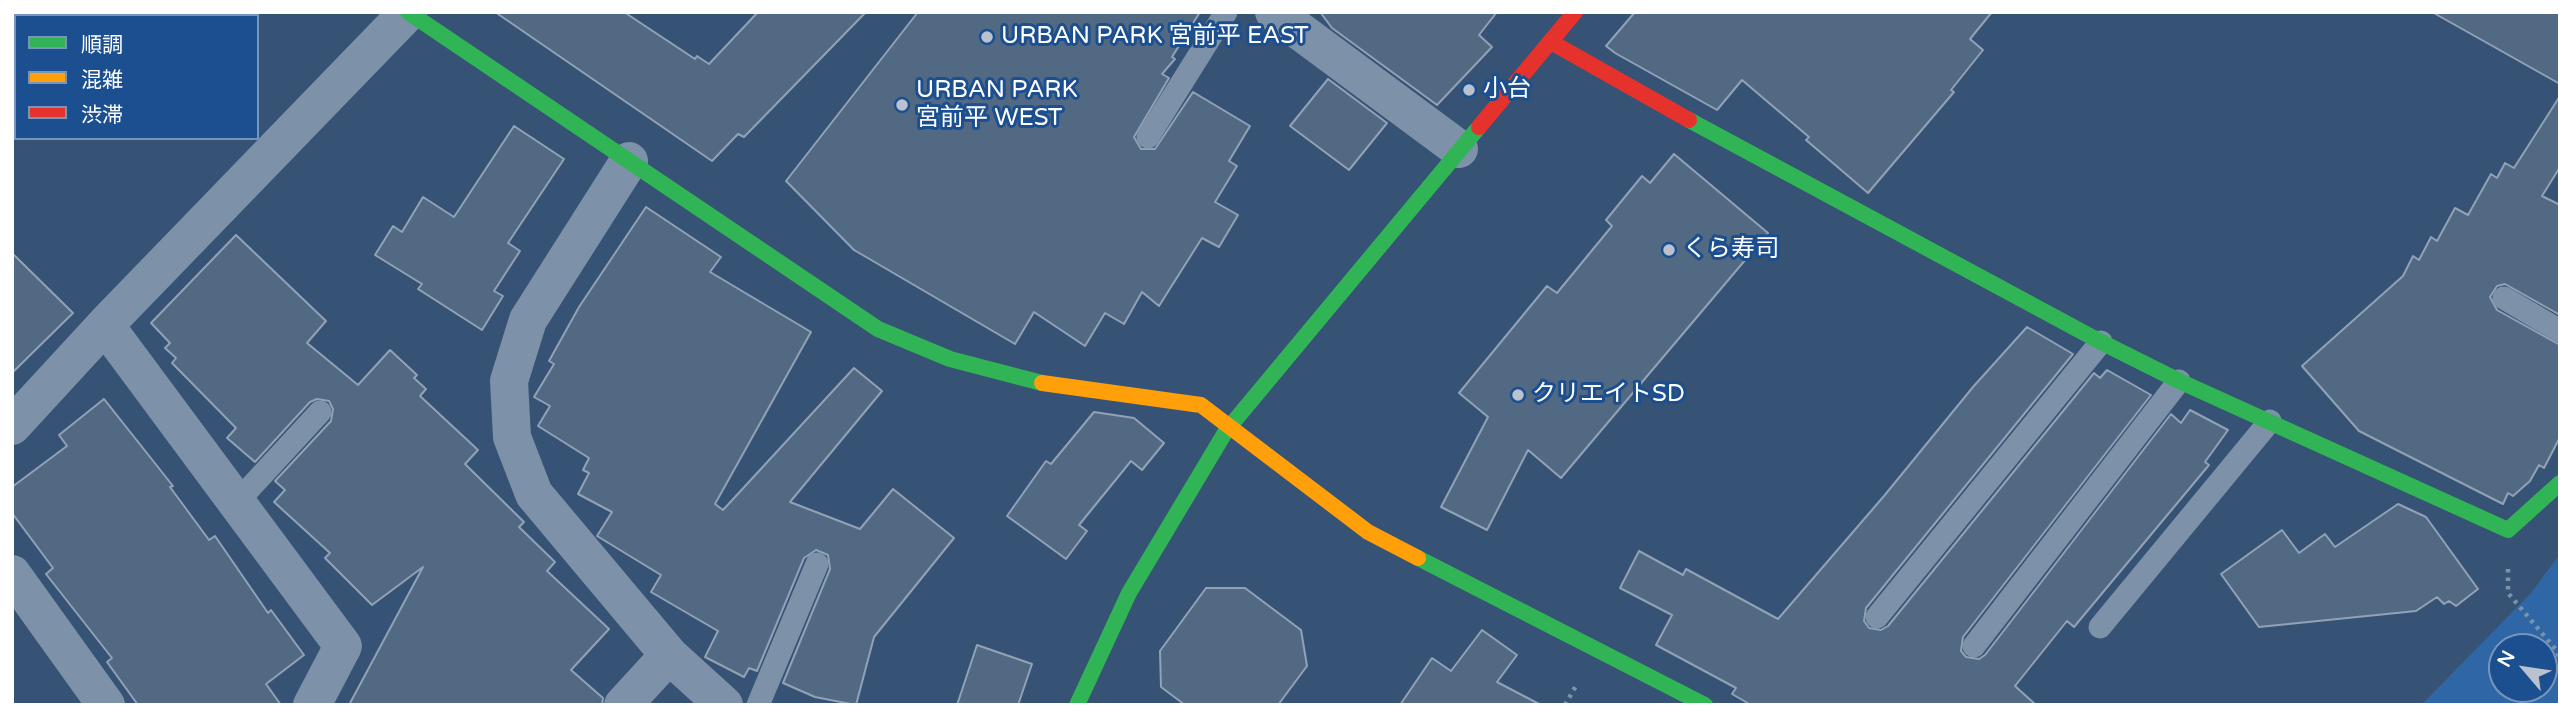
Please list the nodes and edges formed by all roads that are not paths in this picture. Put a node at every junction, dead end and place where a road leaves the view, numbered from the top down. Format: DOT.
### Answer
graph roads {
  1 [pos="408,12"];
  2 [pos="1226,12"];
  3 [pos="1274,12"];
  4 [pos="1575,12"];
  5 [pos="1551,42"];
  6 [pos="1148,137"];
  7 [pos="1458,149"];
  8 [pos="629,161"];
  9 [pos="2504,298"];
  10 [pos="106,325"];
  11 [pos="2560,331"];
  12 [pos="2101,342"];
  13 [pos="2179,381"];
  14 [pos="320,412"];
  15 [pos="2270,421"];
  16 [pos="12,426"];
  17 [pos="1229,427"];
  18 [pos="2560,483"];
  19 [pos="237,502"];
  20 [pos="817,564"];
  21 [pos="12,574"];
  22 [pos="1877,617"];
  23 [pos="2100,627"];
  24 [pos="1974,646"];
  25 [pos="669,655"];
  26 [pos="1673,697"];
  27 [pos="1082,700"];
  28 [pos="106,705"];
  29 [pos="312,705"];
  30 [pos="623,705"];
  31 [pos="724,705"];
  32 [pos="758,705"];
  33 [pos="1705,705"];
  1 -- 8 [label="street"];
  1 -- 10 [label="street"];
  2 -- 6 [label="lane"];
  3 -- 7 [label="street"];
  4 -- 5 [label="street"];
  5 -- 7 [label="street"];
  5 -- 12 [label="street"];
  7 -- 17 [label="street"];
  8 -- 17 [label="street"];
  8 -- 25 [label="street"];
  9 -- 11 [label="lane"];
  10 -- 16 [label="street"];
  10 -- 19 [label="street"];
  12 -- 13 [label="street"];
  12 -- 22 [label="lane"];
  13 -- 15 [label="street"];
  13 -- 24 [label="lane"];
  14 -- 19 [label="lane"];
  15 -- 18 [label="street"];
  15 -- 23 [label="lane"];
  17 -- 26 [label="street"];
  17 -- 27 [label="street"];
  19 -- 29 [label="street"];
  20 -- 32 [label="lane"];
  21 -- 28 [label="street"];
  25 -- 30 [label="street"];
  25 -- 31 [label="street"];
  26 -- 33 [label="street"];
}
